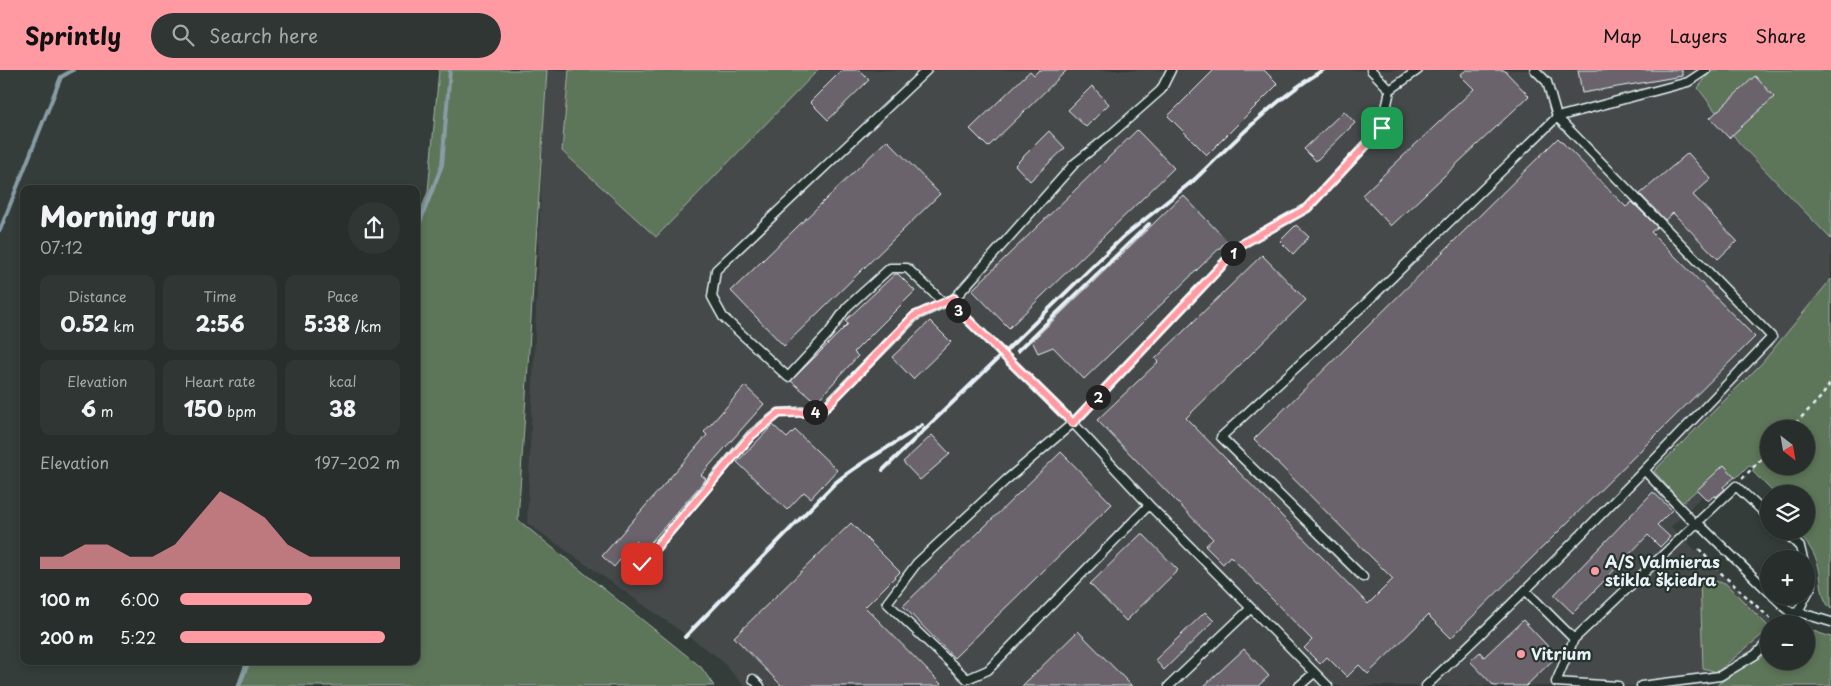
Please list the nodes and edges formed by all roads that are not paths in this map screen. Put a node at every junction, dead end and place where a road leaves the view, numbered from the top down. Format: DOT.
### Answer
graph roads {
  1 [pos="927,70"];
  2 [pos="1171,70"];
  3 [pos="1371,70"];
  4 [pos="1418,70"];
  5 [pos="1535,70"];
  6 [pos="1706,70"];
  7 [pos="1390,90"];
  8 [pos="1557,117"];
  9 [pos="954,298"];
  10 [pos="944,302"];
  11 [pos="1073,423"];
  12 [pos="1645,471"];
  13 [pos="1150,504"];
  14 [pos="1760,509"];
  15 [pos="1697,524"];
  16 [pos="1793,540"];
  17 [pos="1801,550"];
  18 [pos="642,564"];
  19 [pos="1364,578"];
  20 [pos="1760,584"];
  21 [pos="1526,591"];
  22 [pos="1783,605"];
  23 [pos="1802,605"];
  24 [pos="1251,608"];
  25 [pos="1798,612"];
  26 [pos="1795,615"];
  27 [pos="1831,622"];
  28 [pos="1574,639"];
  29 [pos="1760,650"];
  30 [pos="1314,673"];
  31 [pos="753,678"];
  32 [pos="760,686"];
  33 [pos="1169,686"];
  34 [pos="1299,686"];
  35 [pos="1328,686"];
  36 [pos="1426,686"];
  37 [pos="1618,686"];
  38 [pos="1641,686"];
  1 -- 10 [label="lane"];
  2 -- 9 [label="lane"];
  3 -- 7 [label="lane"];
  4 -- 7 [label="lane"];
  5 -- 8 [label="lane"];
  6 -- 8 [label="lane"];
  7 -- 11 [label="lane"];
  8 -- 12 [label="lane"];
  8 -- 19 [label="lane"];
  9 -- 10 [label="lane"];
  9 -- 11 [label="lane"];
  10 -- 18 [label="lane"];
  11 -- 13 [label="lane"];
  11 -- 13 [label="lane"];
  12 -- 15 [label="lane"];
  12 -- 21 [label="lane"];
  13 -- 24 [label="lane"];
  14 -- 15 [label="lane"];
  15 -- 20 [label="lane"];
  15 -- 28 [label="lane"];
  16 -- 17 [label="lane"];
  21 -- 28 [label="lane"];
  21 -- 36 [label="lane"];
  22 -- 25 [label="lane"];
  23 -- 25 [label="lane"];
  24 -- 30 [label="lane"];
  24 -- 33 [label="lane"];
  25 -- 26 [label="lane"];
  25 -- 27 [label="lane"];
  28 -- 37 [label="lane"];
  29 -- 38 [label="lane"];
  30 -- 34 [label="lane"];
  30 -- 35 [label="lane"];
  31 -- 32 [label="lane"];
}
